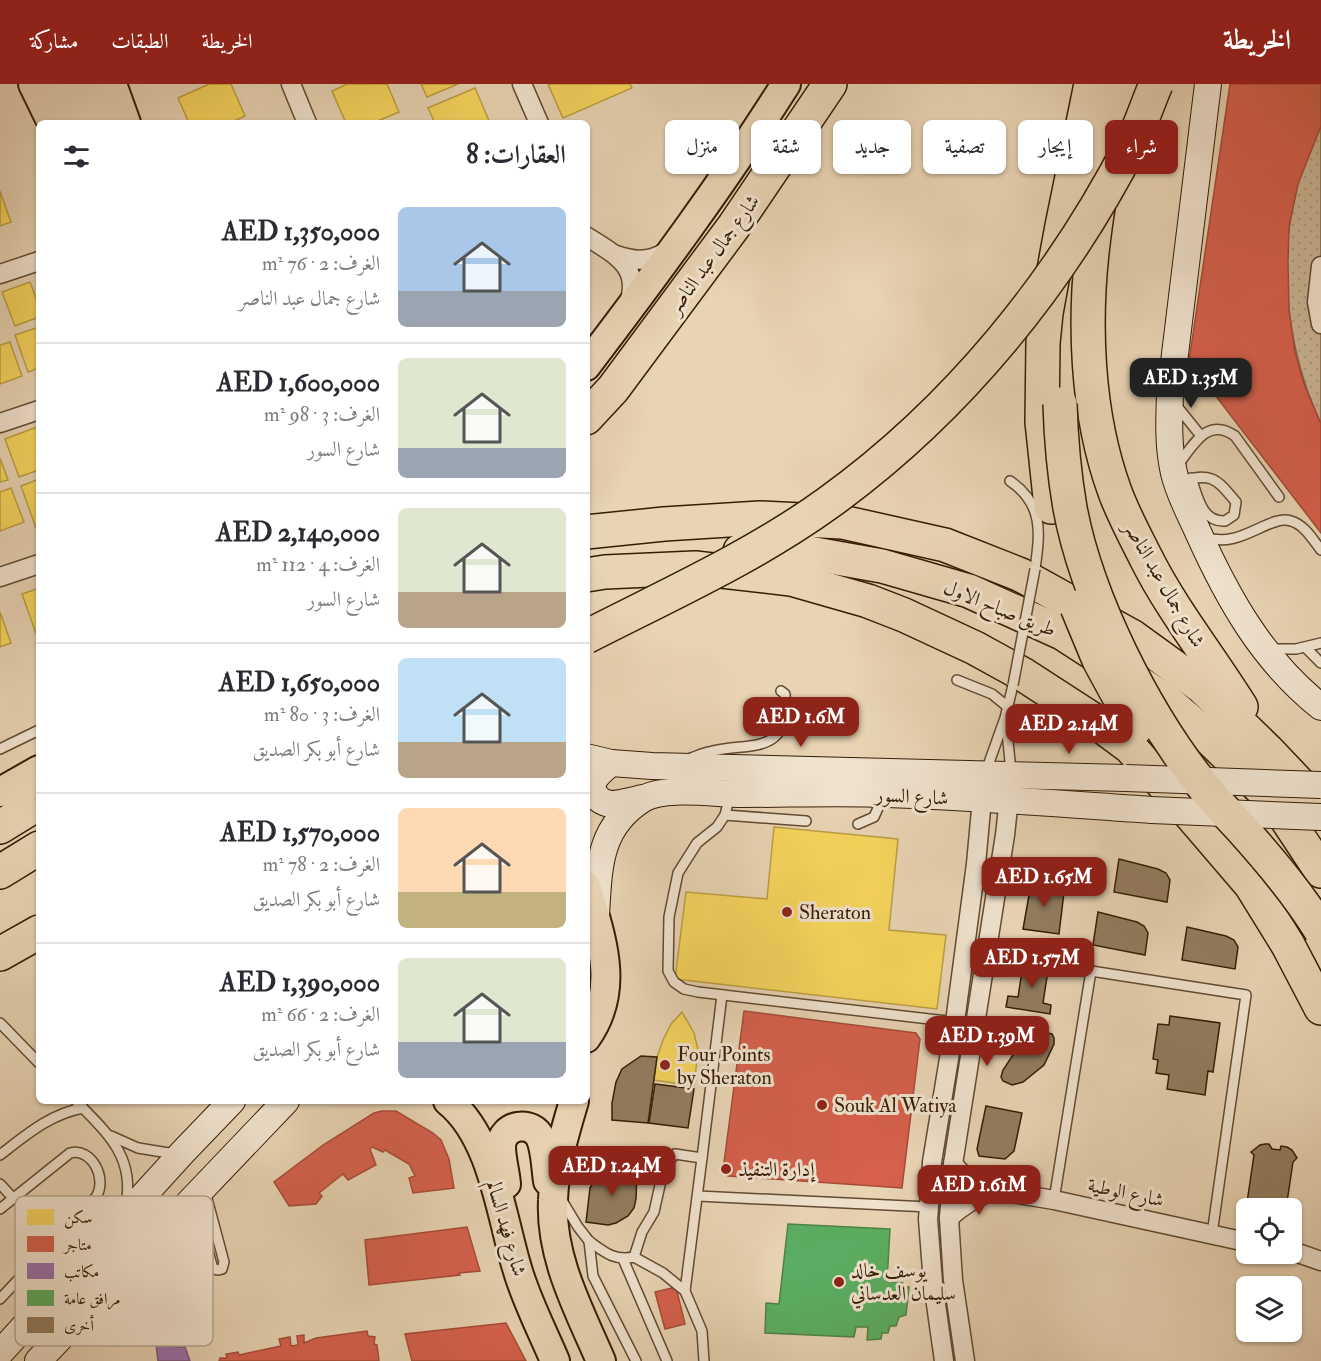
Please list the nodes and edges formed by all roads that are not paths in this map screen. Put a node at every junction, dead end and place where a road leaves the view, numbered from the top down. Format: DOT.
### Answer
graph roads {
  1 [pos="33,84"];
  2 [pos="56,84"];
  3 [pos="84,84"];
  4 [pos="112,84"];
  5 [pos="291,84"];
  6 [pos="522,84"];
  7 [pos="786,84"];
  8 [pos="830,84"];
  9 [pos="1092,84"];
  10 [pos="1096,84"];
  11 [pos="1120,84"];
  12 [pos="1156,84"];
  13 [pos="1208,84"];
  14 [pos="51,120"];
  15 [pos="71,120"];
  16 [pos="100,120"];
  17 [pos="125,120"];
  18 [pos="306,120"];
  19 [pos="538,120"];
  20 [pos="590,239"];
  21 [pos="681,239"];
  22 [pos="616,255"];
  23 [pos="36,262"];
  24 [pos="1321,266"];
  25 [pos="0,274"];
  26 [pos="1192,312"];
  27 [pos="622,318"];
  28 [pos="1321,324"];
  29 [pos="1176,340"];
  30 [pos="590,361"];
  31 [pos="1170,395"];
  32 [pos="36,412"];
  33 [pos="590,414"];
  34 [pos="0,423"];
  35 [pos="1201,436"];
  36 [pos="1180,477"];
  37 [pos="1011,481"];
  38 [pos="1279,497"];
  39 [pos="1196,526"];
  40 [pos="590,532"];
  41 [pos="1321,550"];
  42 [pos="590,563"];
  43 [pos="36,565"];
  44 [pos="590,574"];
  45 [pos="0,577"];
  46 [pos="590,635"];
  47 [pos="1321,643"];
  48 [pos="1262,648"];
  49 [pos="1306,648"];
  50 [pos="1321,663"];
  51 [pos="957,680"];
  52 [pos="781,691"];
  53 [pos="1321,707"];
  54 [pos="1008,708"];
  55 [pos="1005,718"];
  56 [pos="36,731"];
  57 [pos="0,749"];
  58 [pos="1267,750"];
  59 [pos="590,758"];
  60 [pos="612,763"];
  61 [pos="670,766"];
  62 [pos="36,772"];
  63 [pos="1321,785"];
  64 [pos="983,786"];
  65 [pos="1011,787"];
  66 [pos="0,792"];
  67 [pos="884,794"];
  68 [pos="646,797"];
  69 [pos="727,804"];
  70 [pos="36,805"];
  71 [pos="1321,815"];
  72 [pos="806,821"];
  73 [pos="858,824"];
  74 [pos="0,827"];
  75 [pos="36,850"];
  76 [pos="1321,871"];
  77 [pos="0,872"];
  78 [pos="590,900"];
  79 [pos="596,921"];
  80 [pos="1321,931"];
  81 [pos="36,934"];
  82 [pos="0,954"];
  83 [pos="1321,965"];
  84 [pos="722,995"];
  85 [pos="1321,1008"];
  86 [pos="955,1022"];
  87 [pos="0,1023"];
  88 [pos="590,1036"];
  89 [pos="36,1060"];
  90 [pos="80,1104"];
  91 [pos="229,1104"];
  92 [pos="282,1104"];
  93 [pos="451,1104"];
  94 [pos="573,1104"];
  95 [pos="111,1136"];
  96 [pos="0,1155"];
  97 [pos="181,1155"];
  98 [pos="702,1158"];
  99 [pos="953,1164"];
  100 [pos="0,1184"];
  101 [pos="204,1187"];
  102 [pos="994,1190"];
  103 [pos="553,1192"];
  104 [pos="15,1196"];
  105 [pos="96,1196"];
  106 [pos="126,1196"];
  107 [pos="143,1196"];
  108 [pos="195,1196"];
  109 [pos="206,1196"];
  110 [pos="698,1196"];
  111 [pos="13,1198"];
  112 [pos="1054,1200"];
  113 [pos="929,1207"];
  114 [pos="0,1208"];
  115 [pos="949,1218"];
  116 [pos="504,1219"];
  117 [pos="213,1221"];
  118 [pos="1212,1234"];
  119 [pos="1236,1240"];
  120 [pos="589,1241"];
  121 [pos="1302,1254"];
  122 [pos="633,1257"];
  123 [pos="623,1259"];
  124 [pos="1321,1261"];
  125 [pos="213,1268"];
  126 [pos="15,1283"];
  127 [pos="685,1291"];
  128 [pos="0,1299"];
  129 [pos="15,1336"];
  130 [pos="52,1346"];
  131 [pos="0,1353"];
  132 [pos="38,1361"];
  133 [pos="555,1361"];
  134 [pos="601,1361"];
  135 [pos="636,1361"];
  136 [pos="667,1361"];
  137 [pos="704,1361"];
  138 [pos="944,1361"];
  139 [pos="965,1361"];
  1 -- 14 [label="main road"];
  2 -- 15 [label="highway"];
  3 -- 16 [label="highway"];
  4 -- 17 [label="main road"];
  5 -- 18 [label="street"];
  6 -- 19 [label="street"];
  7 -- 21 [label="main road, شارع جمال عبد الناصر"];
  8 -- 33 [label="highway, شارع جمال عبد الناصر"];
  9 -- 83 [label="highway, bridge"];
  10 -- 80 [label="highway, bridge"];
  11 -- 58 [label="highway, شارع جمال عبد الناصر"];
  12 -- 46 [label="highway, bridge"];
  13 -- 29 [label="main road"];
  20 -- 22 [label="street"];
  21 -- 22 [label="street"];
  21 -- 27 [label="main road, شارع جمال عبد الناصر"];
  22 -- 27 [label="street"];
  23 -- 25 [label="street"];
  24 -- 28 [label="street"];
  26 -- 29 [label="lane"];
  27 -- 30 [label="main road, شارع جمال عبد الناصر"];
  29 -- 31 [label="main road"];
  31 -- 35 [label="lane"];
  31 -- 36 [label="main road"];
  32 -- 34 [label="street"];
  35 -- 36 [label="lane"];
  35 -- 38 [label="lane"];
  36 -- 36 [label="lane"];
  36 -- 39 [label="main road"];
  37 -- 54 [label="lane, bridge"];
  39 -- 41 [label="lane"];
  39 -- 48 [label="main road"];
  40 -- 58 [label="highway, طريق صباح الاول"];
  42 -- 76 [label="highway, طريق صباح الاول"];
  43 -- 45 [label="street"];
  44 -- 85 [label="highway"];
  47 -- 49 [label="lane"];
  48 -- 49 [label="lane"];
  48 -- 53 [label="main road"];
  49 -- 50 [label="lane"];
  51 -- 54 [label="lane"];
  52 -- 61 [label="lane"];
  54 -- 55 [label="lane"];
  55 -- 64 [label="lane"];
  55 -- 65 [label="lane"];
  56 -- 57 [label="lane"];
  58 -- 71 [label="highway, طريق صباح الاول"];
  59 -- 60 [label="main road, شارع السور"];
  60 -- 61 [label="main road, شارع السور"];
  60 -- 68 [label="main road"];
  61 -- 64 [label="main road, شارع السور"];
  62 -- 66 [label="main road"];
  63 -- 65 [label="main road, شارع السور, bridge"];
  64 -- 65 [label="main road, شارع السور"];
  64 -- 67 [label="main road, شارع السور"];
  64 -- 86 [label="street"];
  65 -- 71 [label="main road, شارع السور, bridge"];
  65 -- 99 [label="street"];
  67 -- 69 [label="main road, شارع السور"];
  67 -- 73 [label="lane"];
  68 -- 69 [label="main road, شارع السور"];
  68 -- 79 [label="main road, شارع السور"];
  69 -- 72 [label="lane"];
  69 -- 84 [label="lane"];
  70 -- 74 [label="highway"];
  75 -- 77 [label="highway"];
  78 -- 79 [label="main road"];
  79 -- 88 [label="main road"];
  81 -- 82 [label="highway"];
  84 -- 86 [label="lane"];
  84 -- 98 [label="lane"];
  86 -- 113 [label="street"];
  87 -- 89 [label="lane"];
  90 -- 95 [label="lane"];
  90 -- 96 [label="lane"];
  91 -- 97 [label="main road"];
  92 -- 101 [label="main road"];
  93 -- 116 [label="main road, شارع فهد السالم"];
  94 -- 103 [label="main road"];
  95 -- 97 [label="lane"];
  95 -- 106 [label="lane"];
  97 -- 107 [label="main road"];
  98 -- 110 [label="lane"];
  98 -- 122 [label="lane"];
  99 -- 102 [label="street, شارع الوطية"];
  99 -- 115 [label="street"];
  100 -- 111 [label="lane"];
  101 -- 108 [label="main road"];
  101 -- 109 [label="lane"];
  102 -- 112 [label="street, شارع الوطية"];
  102 -- 115 [label="street"];
  103 -- 116 [label="main road"];
  103 -- 120 [label="lane"];
  103 -- 134 [label="main road"];
  104 -- 105 [label="lane"];
  110 -- 113 [label="lane"];
  110 -- 127 [label="lane"];
  111 -- 114 [label="lane"];
  112 -- 118 [label="street, شارع الوطية"];
  112 -- 118 [label="lane"];
  113 -- 138 [label="street"];
  115 -- 139 [label="street"];
  116 -- 133 [label="main road, شارع فهد السالم"];
  117 -- 125 [label="lane"];
  118 -- 119 [label="street, شارع الوطية"];
  120 -- 123 [label="lane"];
  120 -- 135 [label="lane"];
  121 -- 124 [label="street"];
  122 -- 123 [label="lane"];
  122 -- 127 [label="lane"];
  123 -- 136 [label="lane"];
  126 -- 128 [label="lane"];
  127 -- 137 [label="lane"];
  129 -- 131 [label="main road"];
  130 -- 132 [label="main road"];
}
